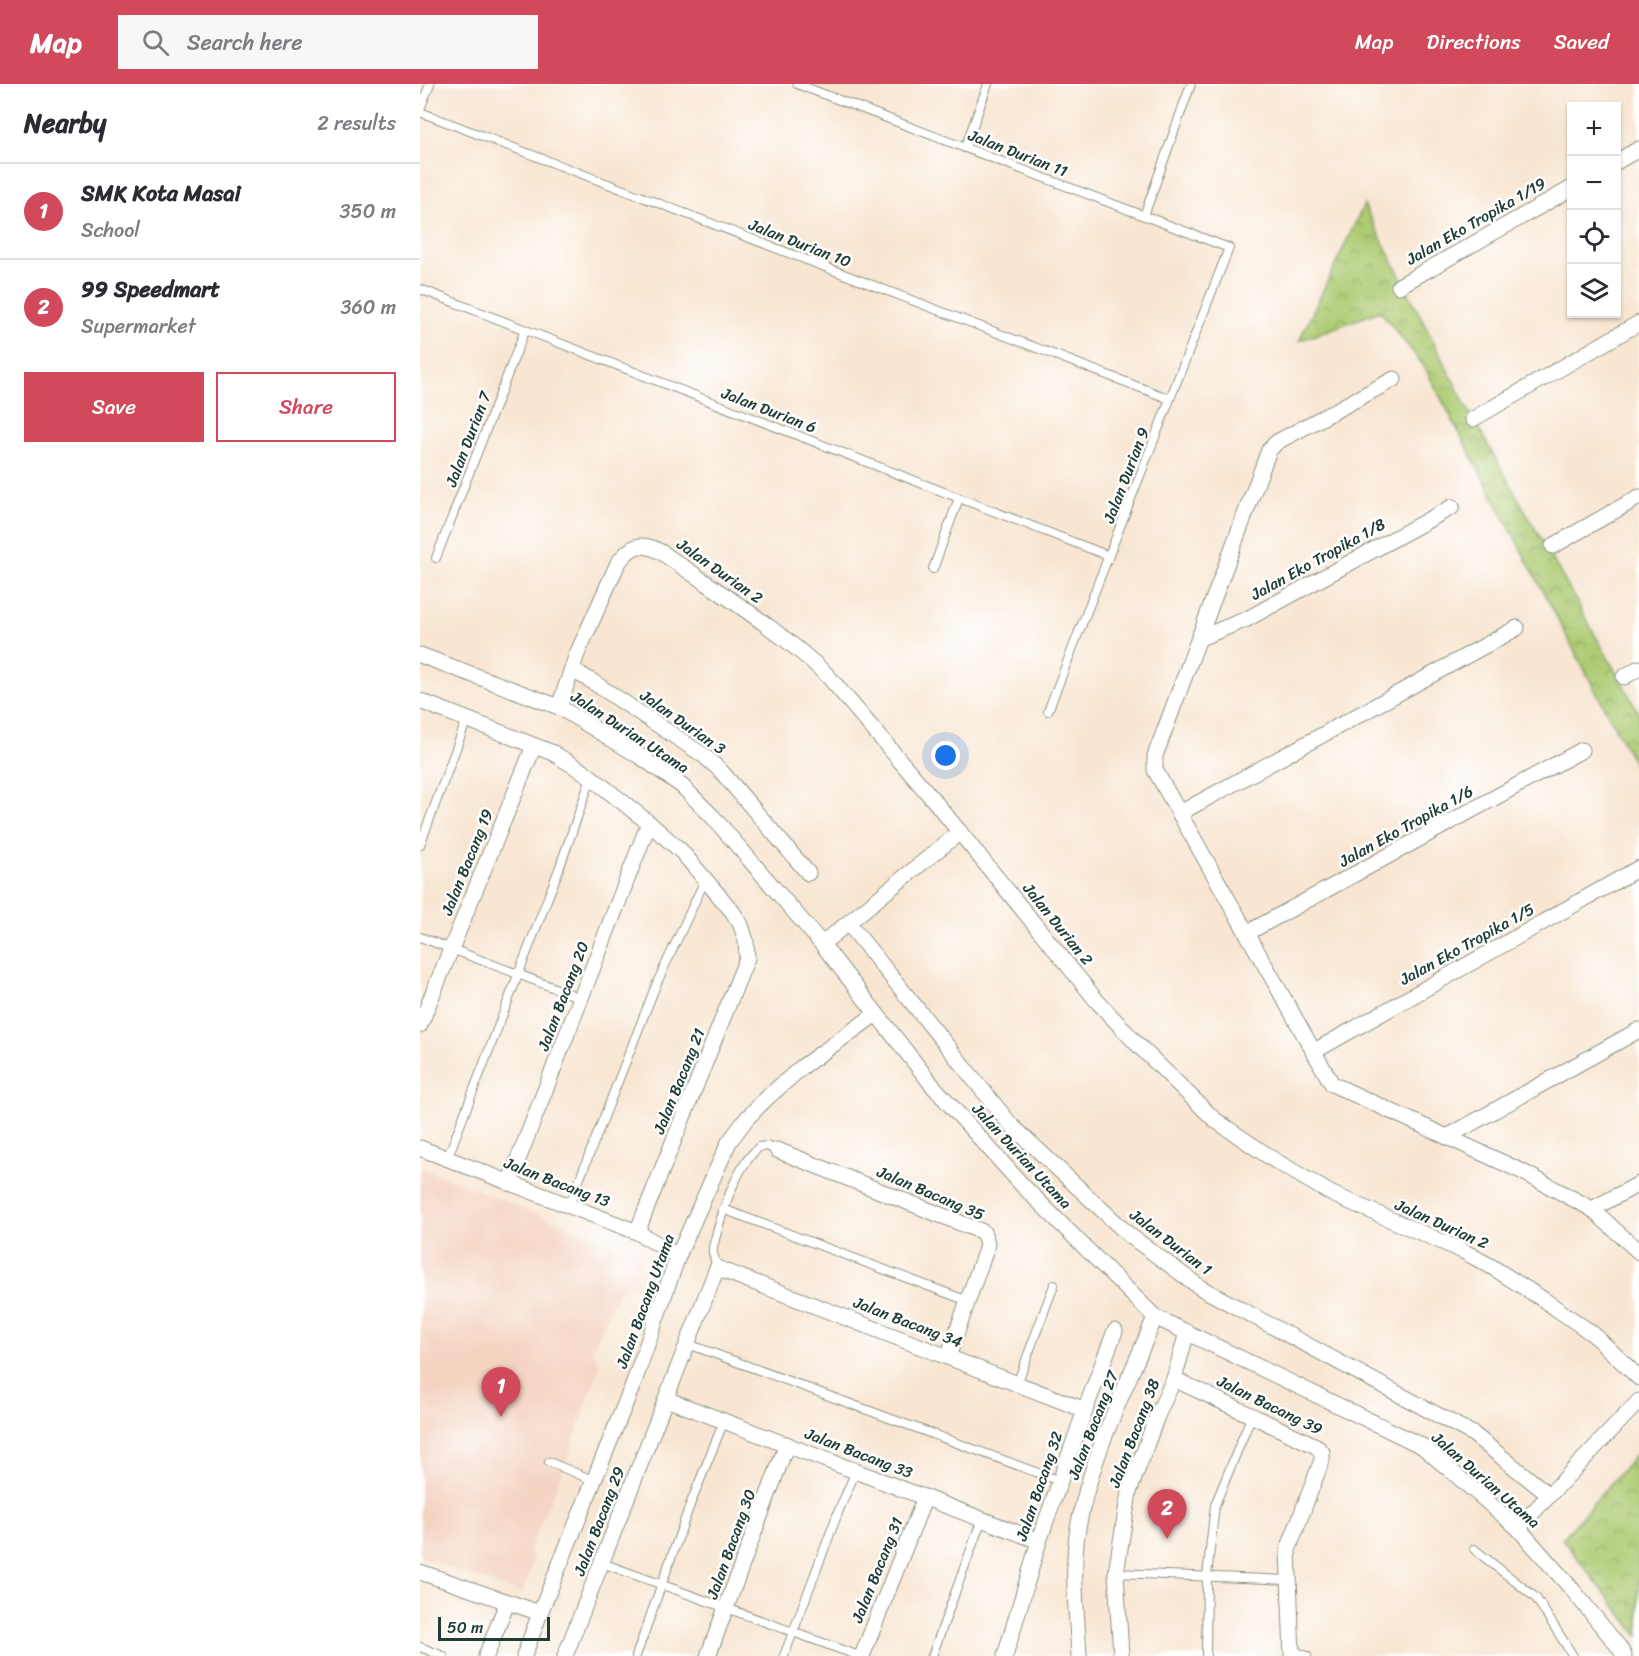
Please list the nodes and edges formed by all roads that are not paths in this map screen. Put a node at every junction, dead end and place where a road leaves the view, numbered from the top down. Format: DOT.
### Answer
graph roads {
  1 [pos="430,84"];
  2 [pos="797,84"];
  3 [pos="988,84"];
  4 [pos="1191,84"];
  5 [pos="420,110"];
  6 [pos="965,148"];
  7 [pos="1639,149"];
  8 [pos="1621,160"];
  9 [pos="1567,191"];
  10 [pos="1144,216"];
  11 [pos="1229,248"];
  12 [pos="1399,286"];
  13 [pos="420,289"];
  14 [pos="1639,323"];
  15 [pos="525,330"];
  16 [pos="1394,380"];
  17 [pos="1170,399"];
  18 [pos="1473,419"];
  19 [pos="1639,497"];
  20 [pos="959,498"];
  21 [pos="1452,507"];
  22 [pos="1553,546"];
  23 [pos="1109,556"];
  24 [pos="436,558"];
  25 [pos="933,569"];
  26 [pos="1517,628"];
  27 [pos="1200,638"];
  28 [pos="420,655"];
  29 [pos="1639,668"];
  30 [pos="572,670"];
  31 [pos="1624,677"];
  32 [pos="420,701"];
  33 [pos="559,707"];
  34 [pos="1048,711"];
  35 [pos="467,719"];
  36 [pos="534,746"];
  37 [pos="1582,750"];
  38 [pos="591,778"];
  39 [pos="1180,813"];
  40 [pos="649,823"];
  41 [pos="960,832"];
  42 [pos="420,845"];
  43 [pos="1639,868"];
  44 [pos="808,873"];
  45 [pos="705,880"];
  46 [pos="848,923"];
  47 [pos="1247,933"];
  48 [pos="420,937"];
  49 [pos="822,944"];
  50 [pos="451,949"];
  51 [pos="519,974"];
  52 [pos="581,998"];
  53 [pos="876,1014"];
  54 [pos="420,1025"];
  55 [pos="1639,1030"];
  56 [pos="1313,1052"];
  57 [pos="1447,1137"];
  58 [pos="420,1148"];
  59 [pos="777,1150"];
  60 [pos="447,1159"];
  61 [pos="509,1183"];
  62 [pos="1639,1184"];
  63 [pos="569,1206"];
  64 [pos="723,1209"];
  65 [pos="1592,1209"];
  66 [pos="637,1232"];
  67 [pos="1639,1252"];
  68 [pos="678,1256"];
  69 [pos="717,1268"];
  70 [pos="1054,1285"];
  71 [pos="968,1301"];
  72 [pos="1155,1317"];
  73 [pos="1116,1331"];
  74 [pos="1187,1332"];
  75 [pos="688,1344"];
  76 [pos="948,1358"];
  77 [pos="1639,1378"];
  78 [pos="1174,1379"];
  79 [pos="1017,1384"];
  80 [pos="666,1399"];
  81 [pos="1639,1401"];
  82 [pos="1085,1410"];
  83 [pos="1252,1415"];
  84 [pos="724,1421"];
  85 [pos="787,1444"];
  86 [pos="549,1462"];
  87 [pos="856,1471"];
  88 [pos="595,1481"];
  89 [pos="1060,1481"];
  90 [pos="1549,1495"];
  91 [pos="925,1497"];
  92 [pos="982,1519"];
  93 [pos="1518,1528"];
  94 [pos="1039,1541"];
  95 [pos="1474,1549"];
  96 [pos="602,1563"];
  97 [pos="420,1572"];
  98 [pos="1116,1573"];
  99 [pos="1207,1576"];
  100 [pos="1289,1580"];
  101 [pos="662,1584"];
  102 [pos="507,1603"];
  103 [pos="726,1608"];
  104 [pos="540,1613"];
  105 [pos="793,1632"];
  106 [pos="420,1647"];
  107 [pos="1292,1653"];
  108 [pos="443,1656"];
  109 [pos="486,1656"];
  110 [pos="524,1656"];
  111 [pos="565,1656"];
  112 [pos="636,1656"];
  113 [pos="708,1656"];
  114 [pos="784,1656"];
  115 [pos="860,1656"];
  116 [pos="932,1656"];
  117 [pos="1005,1656"];
  118 [pos="1079,1656"];
  119 [pos="1121,1656"];
  120 [pos="1206,1656"];
  121 [pos="1307,1656"];
  122 [pos="1573,1656"];
  123 [pos="1624,1656"];
  1 -- 5 [label="lane"];
  2 -- 6 [label="lane, Jalan Durian 11"];
  3 -- 6 [label="lane"];
  4 -- 10 [label="lane"];
  5 -- 17 [label="lane, Jalan Durian 10"];
  6 -- 10 [label="lane, Jalan Durian 11"];
  7 -- 8 [label="street"];
  9 -- 12 [label="street, Jalan Eko Tropika 1/19"];
  10 -- 11 [label="lane, Jalan Durian 11"];
  11 -- 17 [label="lane, Jalan Durian 9"];
  13 -- 15 [label="lane, Jalan Durian 6"];
  14 -- 18 [label="street"];
  15 -- 20 [label="lane, Jalan Durian 6"];
  15 -- 24 [label="lane, Jalan Durian 7"];
  16 -- 27 [label="street"];
  17 -- 23 [label="lane, Jalan Durian 9"];
  19 -- 22 [label="street"];
  20 -- 23 [label="lane, Jalan Durian 6"];
  20 -- 25 [label="lane"];
  21 -- 27 [label="street, Jalan Eko Tropika 1/8"];
  23 -- 34 [label="lane, Jalan Durian 9"];
  26 -- 39 [label="street"];
  27 -- 39 [label="street"];
  28 -- 33 [label="street, Jalan Durian Utama"];
  29 -- 31 [label="street"];
  30 -- 33 [label="street, Jalan Durian 2"];
  30 -- 41 [label="street, Jalan Durian 2"];
  30 -- 44 [label="street, Jalan Durian 3"];
  32 -- 35 [label="street"];
  33 -- 49 [label="street, Jalan Durian Utama"];
  35 -- 36 [label="street"];
  35 -- 42 [label="lane"];
  36 -- 38 [label="street"];
  36 -- 50 [label="street, Jalan Bacang 19"];
  37 -- 47 [label="street, Jalan Eko Tropika 1/6"];
  38 -- 40 [label="street"];
  38 -- 51 [label="lane"];
  39 -- 47 [label="street"];
  40 -- 45 [label="street"];
  40 -- 52 [label="street, Jalan Bacang 20"];
  41 -- 46 [label="street"];
  41 -- 77 [label="street, Jalan Durian 2"];
  43 -- 56 [label="street, Jalan Eko Tropika 1/5"];
  45 -- 63 [label="lane"];
  45 -- 66 [label="street, Jalan Bacang 21"];
  46 -- 49 [label="street"];
  46 -- 90 [label="street, Jalan Durian 1"];
  47 -- 56 [label="street"];
  48 -- 50 [label="lane"];
  49 -- 53 [label="street, Jalan Durian Utama"];
  50 -- 51 [label="lane"];
  50 -- 54 [label="street, Jalan Bacang 19"];
  51 -- 52 [label="lane"];
  51 -- 60 [label="lane"];
  52 -- 61 [label="street, Jalan Bacang 20"];
  53 -- 68 [label="street, Jalan Bacang Utama"];
  53 -- 72 [label="street, Jalan Durian Utama"];
  55 -- 57 [label="street"];
  56 -- 57 [label="street"];
  57 -- 65 [label="street"];
  58 -- 60 [label="street, Jalan Bacang 13"];
  59 -- 64 [label="lane"];
  59 -- 71 [label="street, Jalan Bacang 35"];
  60 -- 61 [label="street, Jalan Bacang 13"];
  61 -- 63 [label="street, Jalan Bacang 13"];
  62 -- 65 [label="street"];
  63 -- 66 [label="street, Jalan Bacang 13"];
  64 -- 69 [label="lane"];
  64 -- 71 [label="lane"];
  65 -- 67 [label="street"];
  66 -- 68 [label="street, Jalan Bacang 13"];
  68 -- 88 [label="street, Jalan Bacang Utama"];
  69 -- 75 [label="street, Jalan Bacang 29"];
  69 -- 76 [label="street, Jalan Bacang 34"];
  70 -- 79 [label="lane"];
  71 -- 76 [label="street, Jalan Bacang 35"];
  72 -- 74 [label="street, Jalan Durian Utama"];
  72 -- 118 [label="street, Jalan Bacang 27"];
  73 -- 82 [label="street, Jalan Bacang 32"];
  74 -- 78 [label="street, Jalan Bacang 38"];
  74 -- 93 [label="street, Jalan Durian Utama"];
  75 -- 80 [label="street, Jalan Bacang 29"];
  75 -- 89 [label="lane"];
  76 -- 79 [label="street, Jalan Bacang 34"];
  78 -- 83 [label="street, Jalan Bacang 39"];
  78 -- 98 [label="street, Jalan Bacang 38"];
  79 -- 82 [label="street, Jalan Bacang 34"];
  80 -- 84 [label="street, Jalan Bacang 33"];
  80 -- 96 [label="street, Jalan Bacang 29"];
  81 -- 90 [label="street"];
  82 -- 89 [label="street, Jalan Bacang 32"];
  83 -- 99 [label="lane"];
  83 -- 100 [label="street, Jalan Bacang 39"];
  84 -- 85 [label="street, Jalan Bacang 33"];
  84 -- 101 [label="lane"];
  85 -- 87 [label="street, Jalan Bacang 33"];
  85 -- 103 [label="street, Jalan Bacang 30"];
  86 -- 88 [label="lane"];
  87 -- 91 [label="street, Jalan Bacang 33"];
  87 -- 105 [label="lane"];
  88 -- 104 [label="street, Jalan Bacang Utama"];
  89 -- 94 [label="street, Jalan Bacang 32"];
  90 -- 93 [label="street"];
  91 -- 92 [label="street, Jalan Bacang 33"];
  91 -- 115 [label="street, Jalan Bacang 31"];
  92 -- 94 [label="street, Jalan Bacang 33"];
  92 -- 116 [label="lane"];
  93 -- 123 [label="street, Jalan Durian Utama"];
  94 -- 117 [label="street, Jalan Bacang 32"];
  95 -- 122 [label="lane"];
  96 -- 101 [label="lane"];
  96 -- 111 [label="street, Jalan Bacang 29"];
  97 -- 102 [label="street"];
  98 -- 99 [label="lane"];
  98 -- 119 [label="street, Jalan Bacang 38"];
  99 -- 100 [label="lane"];
  99 -- 120 [label="lane"];
  100 -- 107 [label="street, Jalan Bacang 39"];
  101 -- 103 [label="lane"];
  101 -- 112 [label="lane"];
  102 -- 104 [label="street"];
  102 -- 109 [label="street"];
  103 -- 105 [label="lane"];
  103 -- 113 [label="street, Jalan Bacang 30"];
  104 -- 110 [label="street, Jalan Bacang Utama"];
  105 -- 114 [label="lane"];
  105 -- 115 [label="lane"];
  106 -- 108 [label="lane"];
  107 -- 121 [label="lane"];
}
